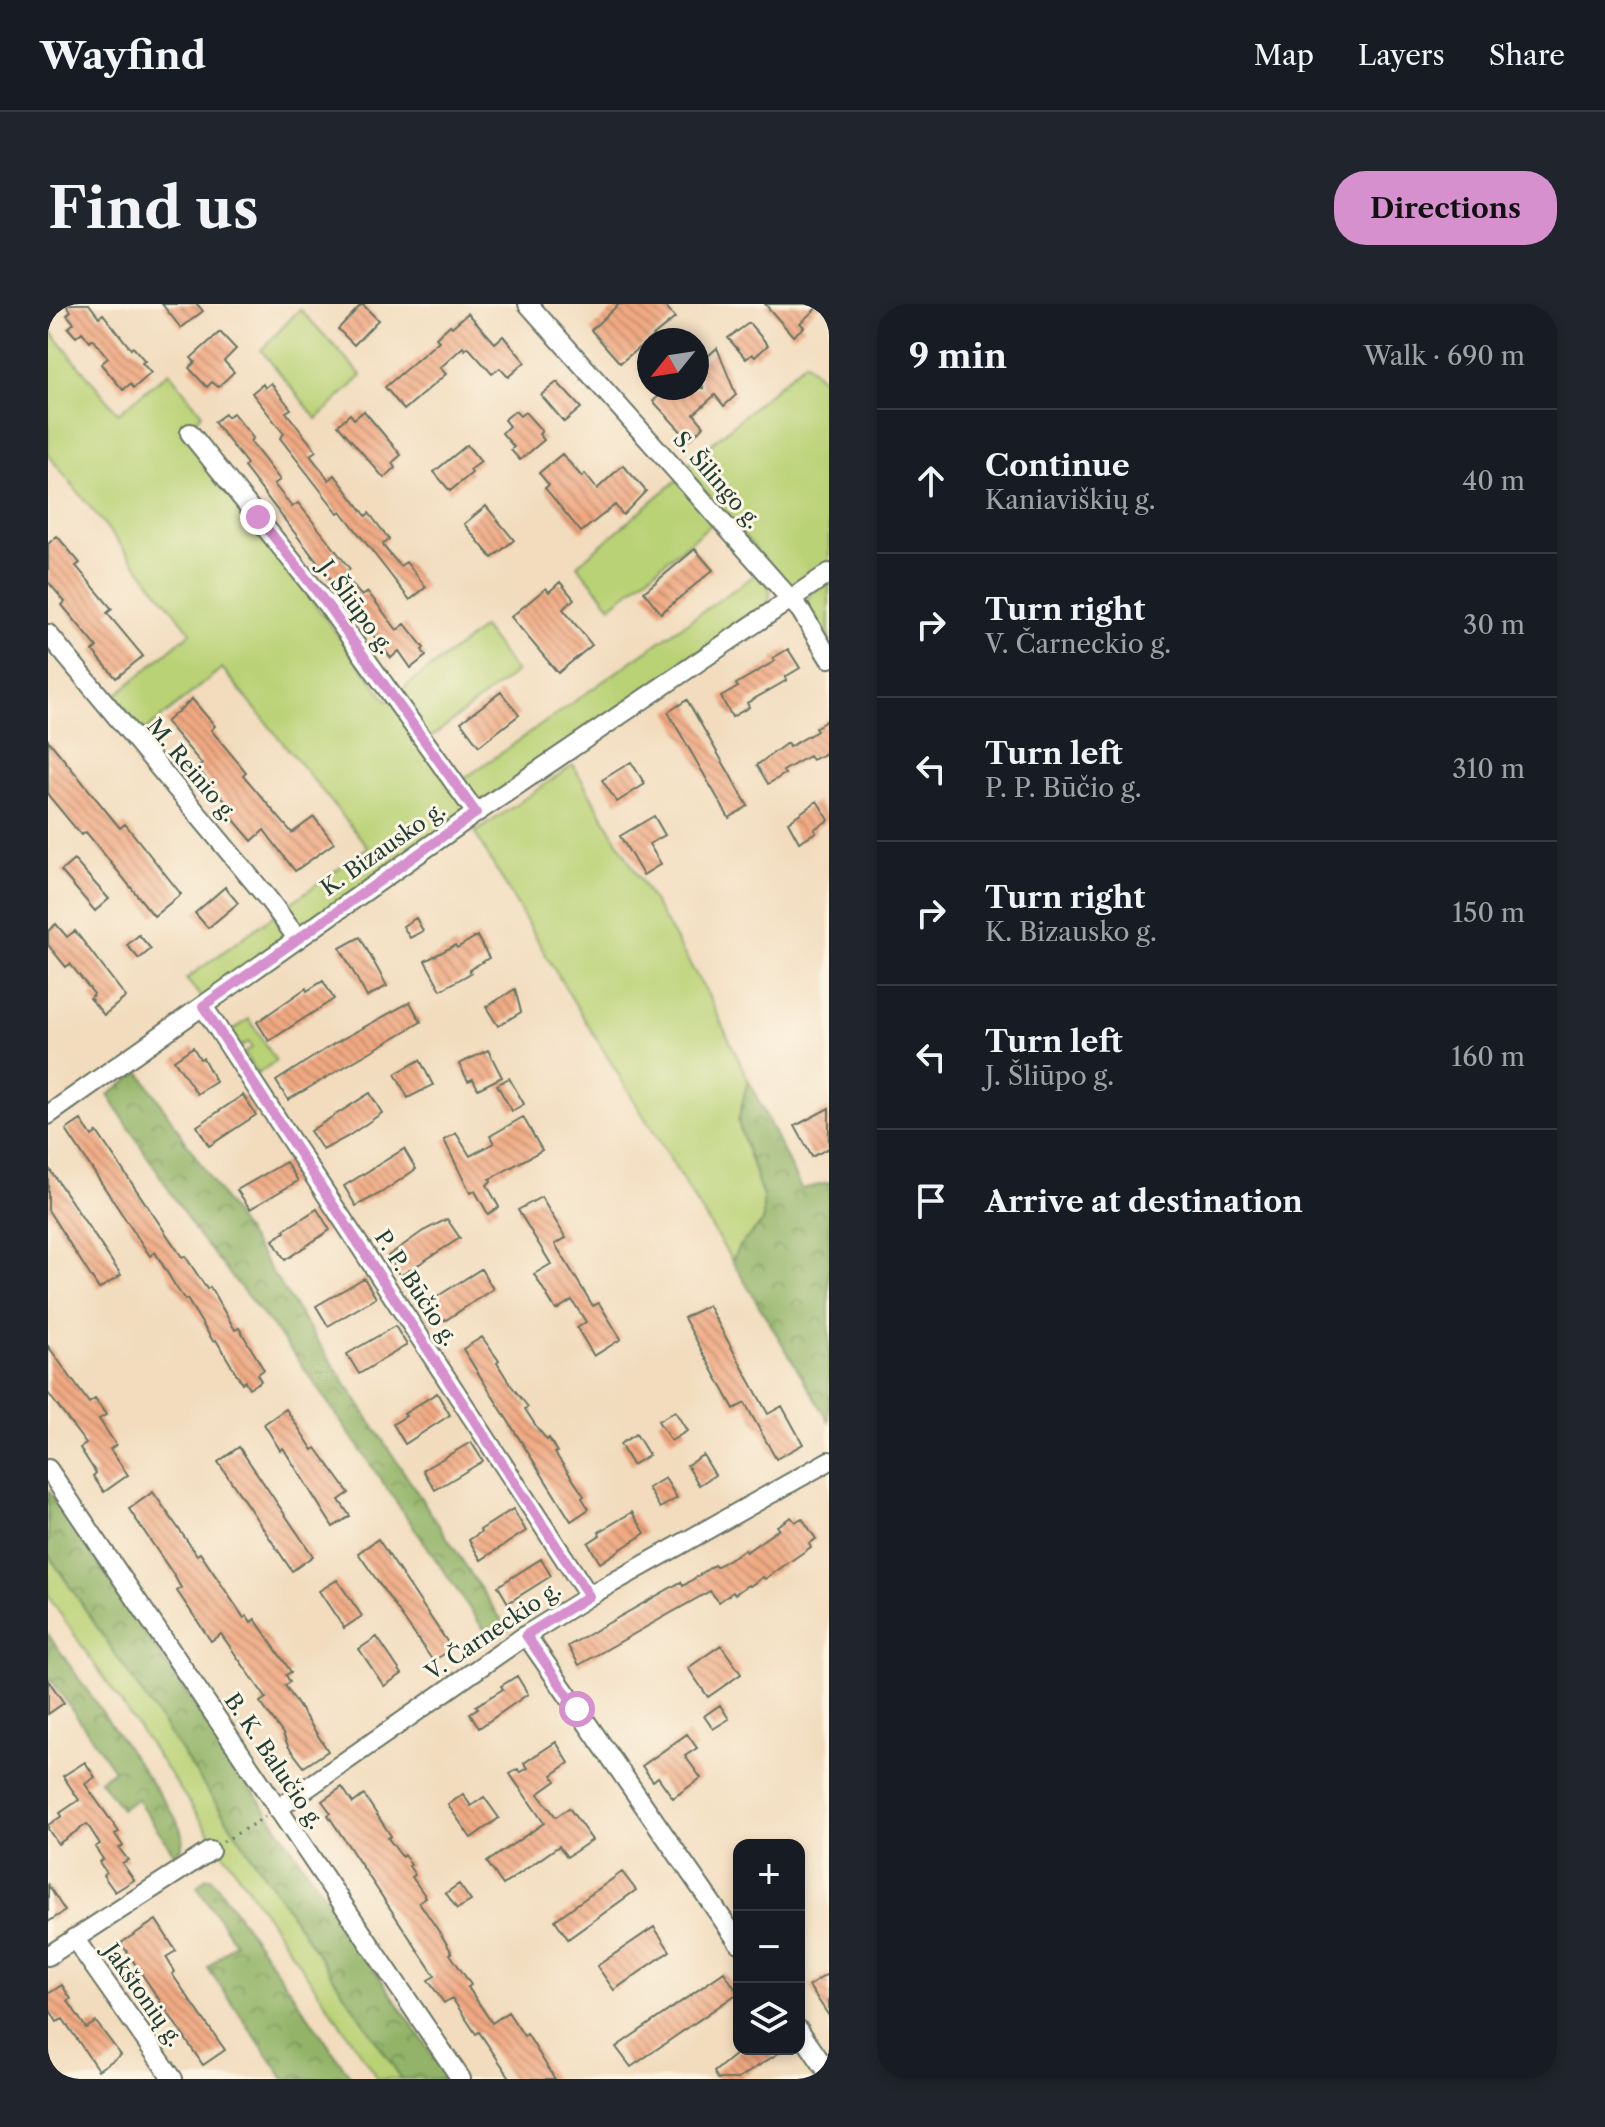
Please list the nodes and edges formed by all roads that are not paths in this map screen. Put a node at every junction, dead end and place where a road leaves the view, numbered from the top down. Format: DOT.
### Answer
graph roads {
  1 [pos="528,304"];
  2 [pos="190,433"];
  3 [pos="829,573"];
  4 [pos="789,598"];
  5 [pos="48,634"];
  6 [pos="829,658"];
  7 [pos="476,813"];
  8 [pos="297,938"];
  9 [pos="203,1006"];
  10 [pos="48,1115"];
  11 [pos="829,1461"];
  12 [pos="48,1469"];
  13 [pos="589,1596"];
  14 [pos="526,1635"];
  15 [pos="277,1809"];
  16 [pos="210,1851"];
  17 [pos="733,1934"];
  18 [pos="74,1938"];
  19 [pos="48,1956"];
  20 [pos="805,2039"];
  21 [pos="829,2074"];
  22 [pos="173,2079"];
  23 [pos="461,2079"];
  1 -- 4 [label="street, S. Šilingo g."];
  2 -- 7 [label="street, J. Šliūpo g."];
  3 -- 4 [label="street, K. Bizausko g."];
  4 -- 6 [label="street, S. Šilingo g."];
  4 -- 7 [label="street, K. Bizausko g."];
  5 -- 8 [label="street, M. Reinio g."];
  7 -- 8 [label="street, K. Bizausko g."];
  8 -- 9 [label="street, K. Bizausko g."];
  9 -- 10 [label="street, K. Bizausko g."];
  9 -- 13 [label="street, P. P. Būčio g."];
  11 -- 13 [label="street, V. Čarneckio g."];
  12 -- 15 [label="street, B. K. Balučio g."];
  13 -- 14 [label="street, V. Čarneckio g."];
  14 -- 15 [label="street, V. Čarneckio g."];
  14 -- 17 [label="street"];
  15 -- 23 [label="street, B. K. Balučio g."];
  16 -- 18 [label="street"];
  18 -- 19 [label="street"];
  18 -- 22 [label="street, Jakštonių g."];
  20 -- 21 [label="street"];
}
